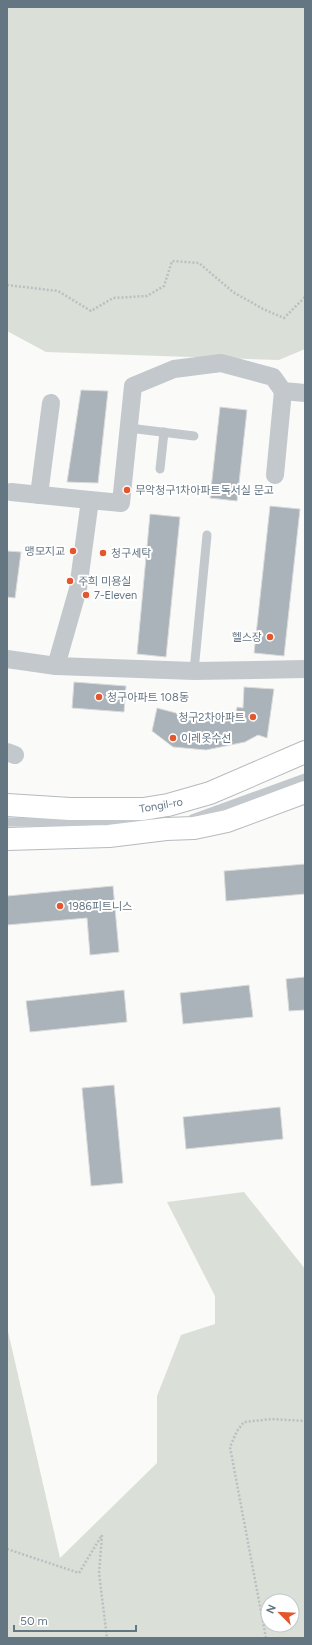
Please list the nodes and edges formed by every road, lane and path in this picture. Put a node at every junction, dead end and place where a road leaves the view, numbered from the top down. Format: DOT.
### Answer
graph roads {
  1 [pos="7,285"];
  2 [pos="305,297"];
  3 [pos="283,391"];
  4 [pos="305,393"];
  5 [pos="51,403"];
  6 [pos="129,428"];
  7 [pos="164,432"];
  8 [pos="194,436"];
  9 [pos="160,469"];
  10 [pos="275,475"];
  11 [pos="11,492"];
  12 [pos="40,495"];
  13 [pos="90,500"];
  14 [pos="207,535"];
  15 [pos="7,658"];
  16 [pos="56,666"];
  17 [pos="305,669"];
  18 [pos="194,671"];
  19 [pos="305,752"];
  20 [pos="305,778"];
  21 [pos="305,792"];
  22 [pos="7,805"];
  23 [pos="168,806"];
  24 [pos="7,822"];
  25 [pos="166,829"];
  26 [pos="7,839"];
  27 [pos="305,1421"];
  28 [pos="7,1549"];
  29 [pos="107,1638"];
  30 [pos="266,1638"];
  1 -- 2 [label="path"];
  3 -- 4 [label="street"];
  3 -- 6 [label="street"];
  3 -- 10 [label="street"];
  5 -- 12 [label="street"];
  6 -- 7 [label="lane"];
  6 -- 13 [label="street"];
  7 -- 8 [label="lane"];
  7 -- 9 [label="lane"];
  11 -- 12 [label="street"];
  12 -- 13 [label="street"];
  13 -- 16 [label="street"];
  14 -- 18 [label="lane"];
  15 -- 16 [label="street"];
  16 -- 18 [label="street"];
  17 -- 18 [label="street"];
  19 -- 23 [label="main road, Tongil-ro"];
  20 -- 25 [label="lane"];
  21 -- 25 [label="main road"];
  22 -- 23 [label="main road, Tongil-ro"];
  23 -- 24 [label="lane"];
  25 -- 26 [label="main road"];
  27 -- 30 [label="path"];
  28 -- 29 [label="path"];
}
